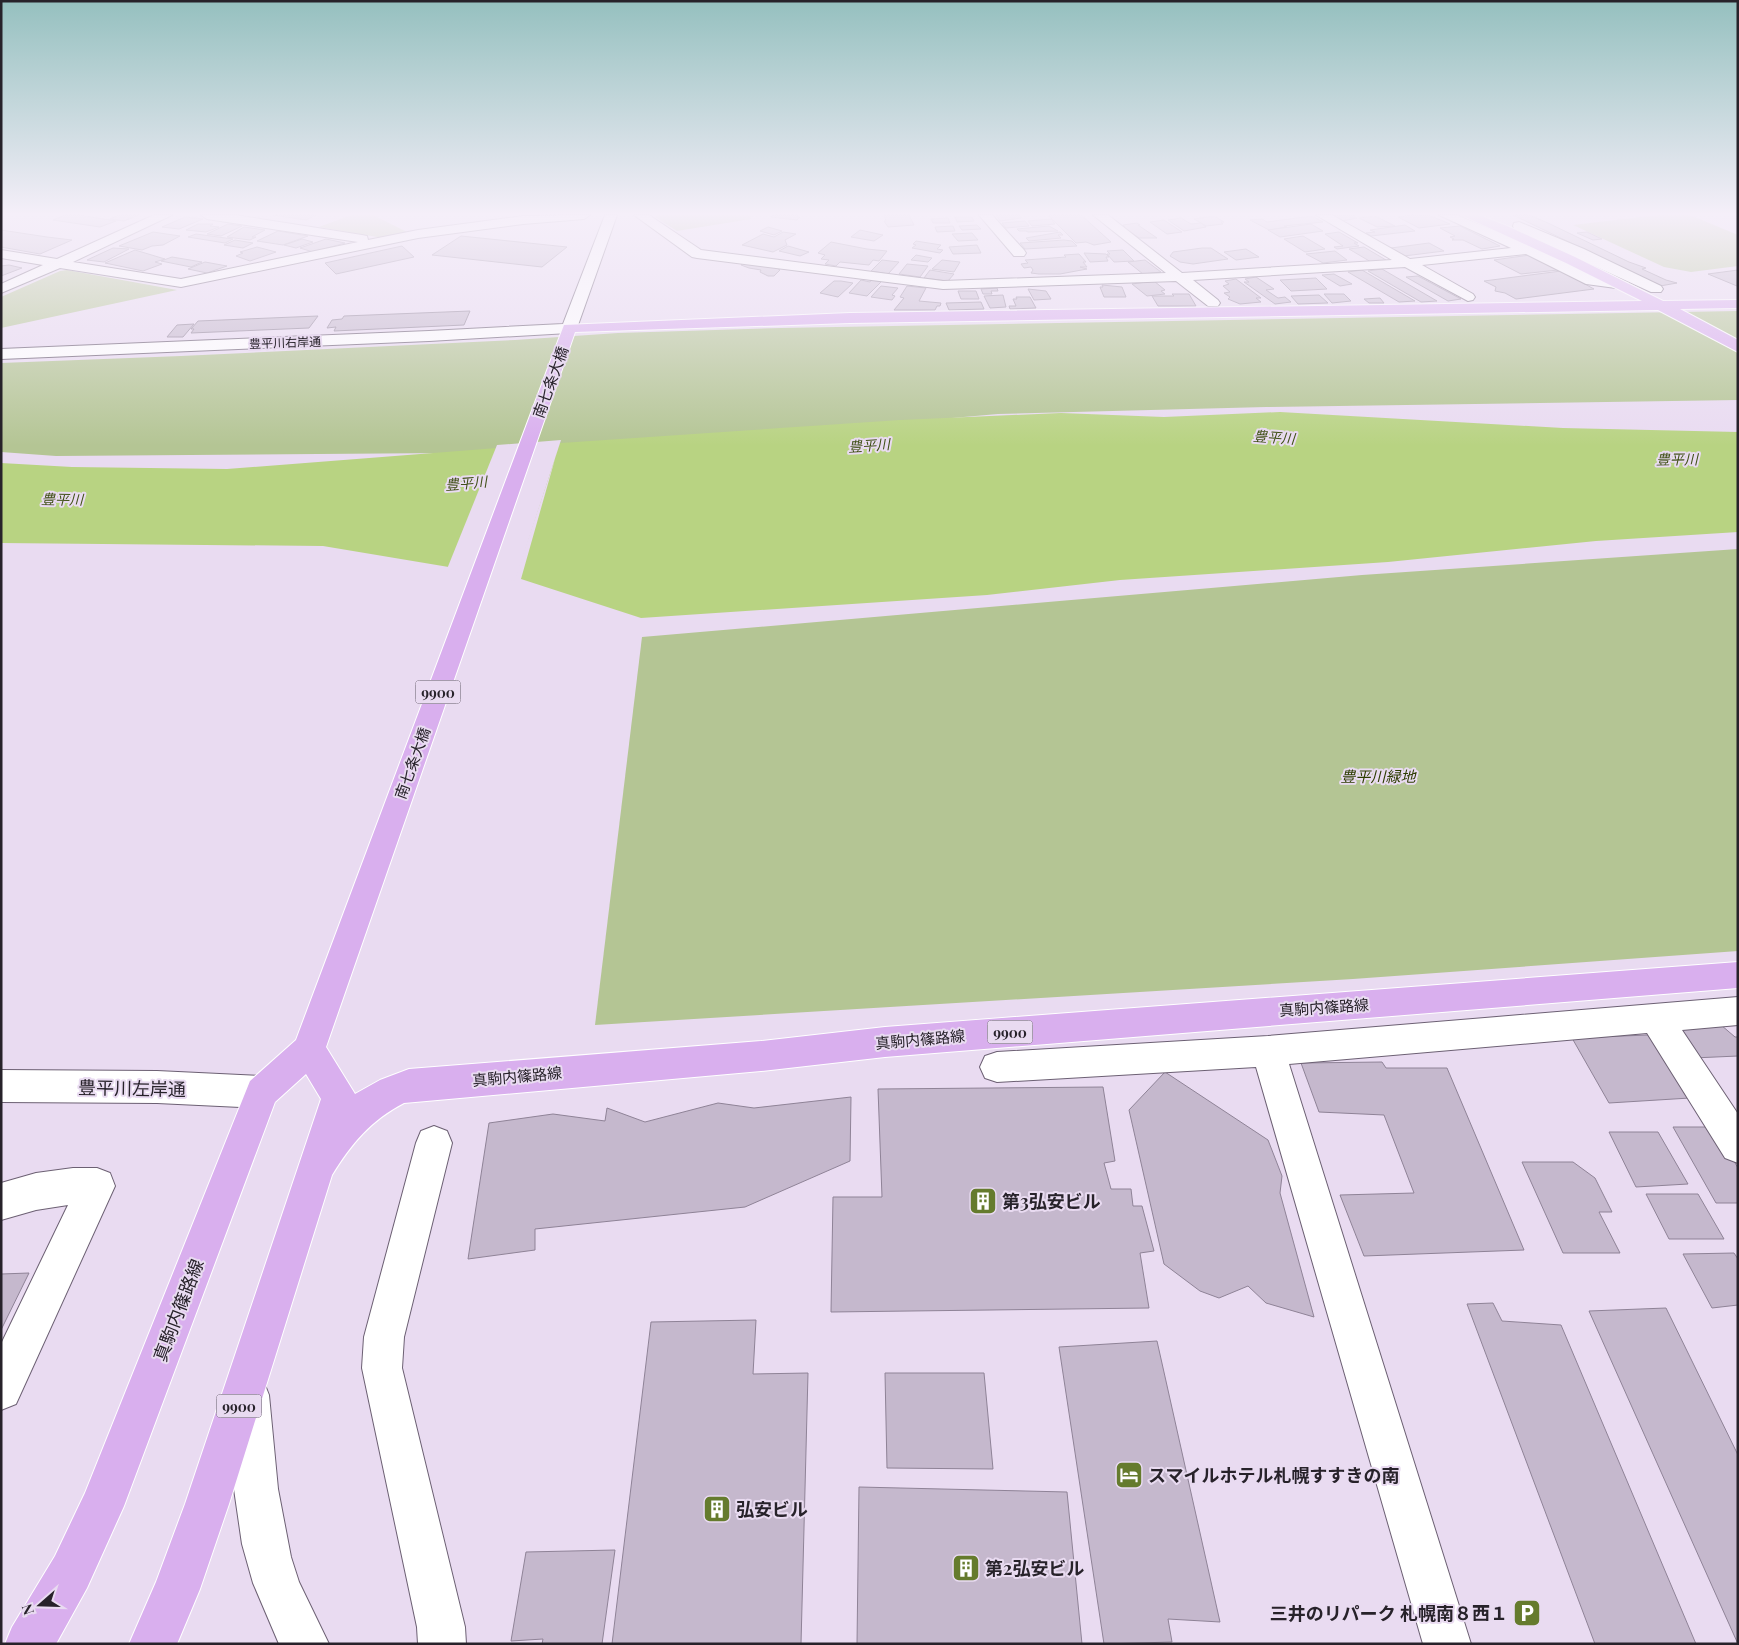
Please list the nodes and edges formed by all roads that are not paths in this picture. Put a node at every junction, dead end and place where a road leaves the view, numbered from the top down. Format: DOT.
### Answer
graph roads {
  1 [pos="583,292"];
  2 [pos="1199,292"];
  3 [pos="1459,292"];
  4 [pos="1637,292"];
  5 [pos="1468,297"];
  6 [pos="1213,303"];
  7 [pos="1738,304"];
  8 [pos="1668,308"];
  9 [pos="570,326"];
  10 [pos="1738,346"];
  11 [pos="1,354"];
  12 [pos="1738,975"];
  13 [pos="1738,1011"];
  14 [pos="1655,1017"];
  15 [pos="309,1049"];
  16 [pos="1268,1051"];
  17 [pos="998,1068"];
  18 [pos="1,1086"];
  19 [pos="262,1092"];
  20 [pos="434,1144"];
  21 [pos="1738,1146"];
  22 [pos="317,1166"];
  23 [pos="1,1202"];
  24 [pos="247,1382"];
  25 [pos="1,1389"];
  26 [pos="29,1644"];
  27 [pos="153,1644"];
  28 [pos="306,1644"];
  29 [pos="442,1644"];
  30 [pos="1447,1644"];
  1 -- 9 [label="street"];
  2 -- 6 [label="street"];
  3 -- 5 [label="street"];
  4 -- 8 [label="main road"];
  7 -- 8 [label="main road"];
  8 -- 9 [label="main road"];
  8 -- 10 [label="main road"];
  9 -- 11 [label="street, 豊平川右岸通"];
  9 -- 15 [label="main road, 南七条大橋 / 9900"];
  12 -- 22 [label="main road, 真駒内篠路線 / 9900"];
  13 -- 14 [label="street"];
  14 -- 16 [label="street"];
  14 -- 21 [label="street"];
  15 -- 19 [label="main road, 真駒内篠路線 / 9900"];
  15 -- 22 [label="main road, 真駒内篠路線 / 9900"];
  16 -- 17 [label="street"];
  16 -- 30 [label="street"];
  18 -- 19 [label="street, 豊平川左岸通"];
  19 -- 26 [label="main road, 真駒内篠路線 / 9900"];
  20 -- 29 [label="street"];
  22 -- 24 [label="main road, 真駒内篠路線 / 9900"];
  23 -- 25 [label="street"];
  24 -- 27 [label="main road, 真駒内篠路線 / 9900"];
  24 -- 28 [label="street"];
}
